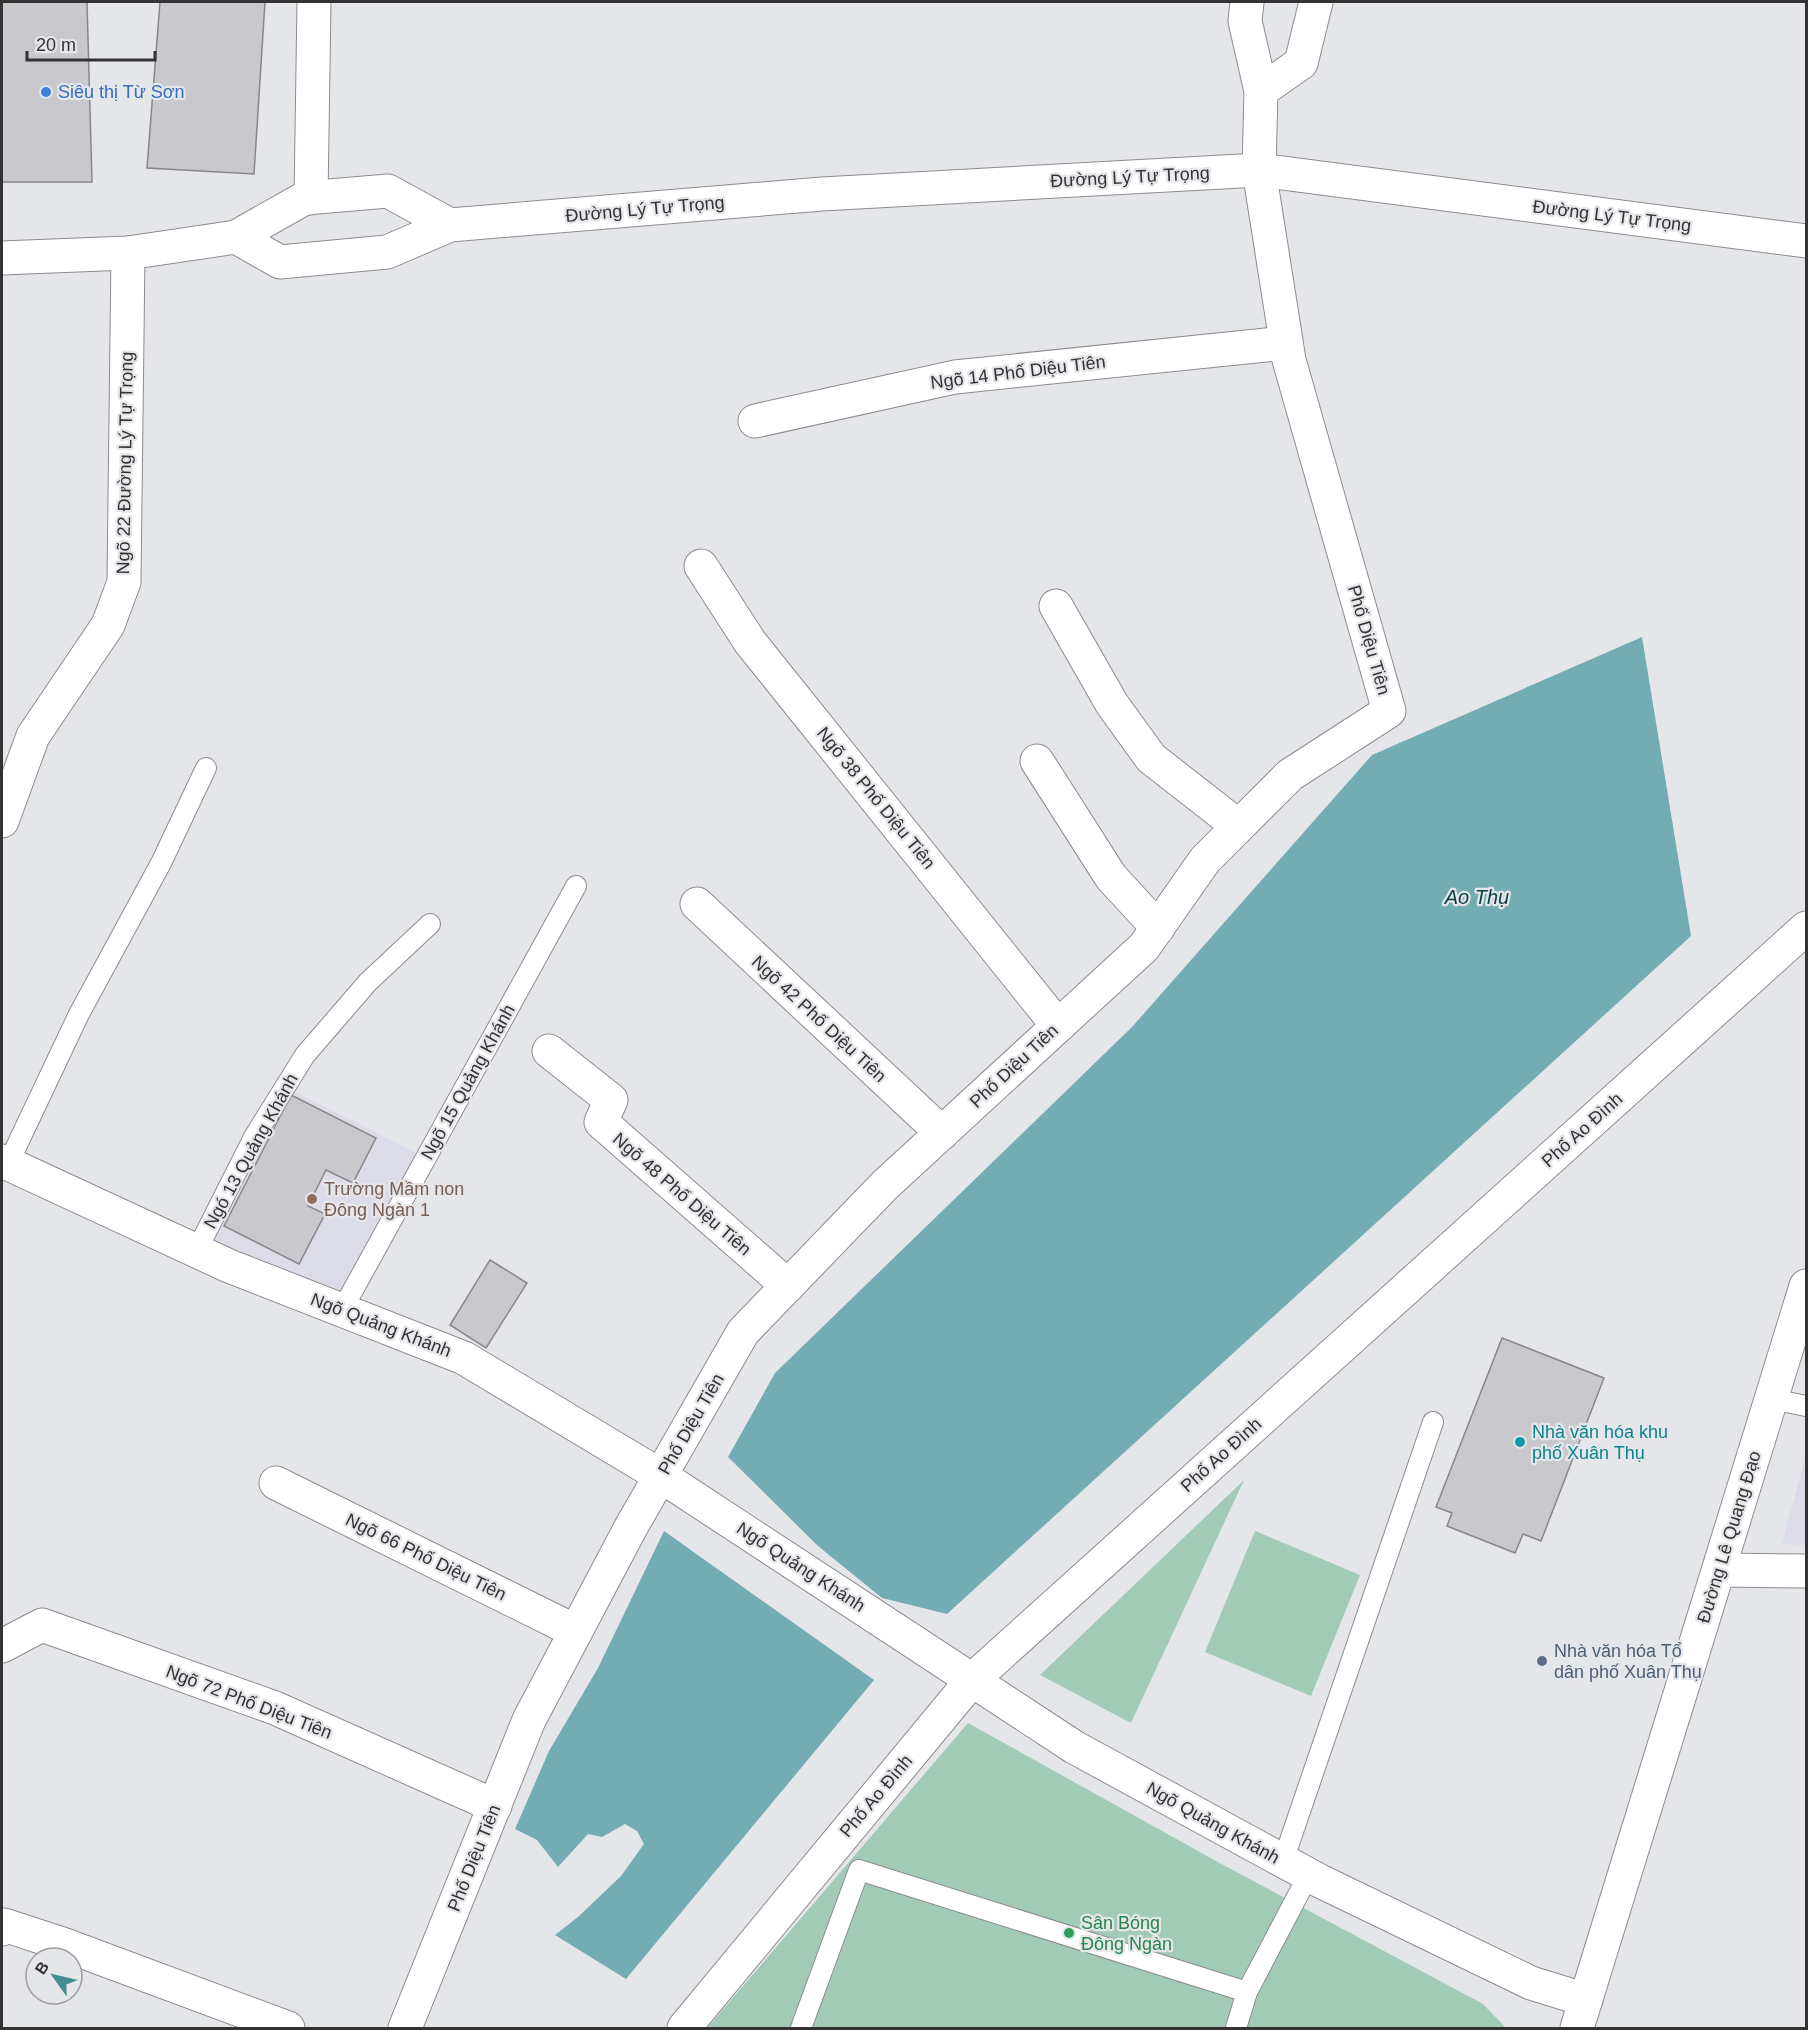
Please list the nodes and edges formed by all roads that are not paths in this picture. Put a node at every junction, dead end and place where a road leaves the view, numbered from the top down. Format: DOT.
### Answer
graph roads {
  1 [pos="314,2"];
  2 [pos="1247,2"];
  3 [pos="1316,2"];
  4 [pos="1261,92"];
  5 [pos="1259,170"];
  6 [pos="311,198"];
  7 [pos="450,225"];
  8 [pos="236,237"];
  9 [pos="1806,241"];
  10 [pos="128,253"];
  11 [pos="2,258"];
  12 [pos="1285,343"];
  13 [pos="755,421"];
  14 [pos="701,566"];
  15 [pos="1056,606"];
  16 [pos="1037,761"];
  17 [pos="206,768"];
  18 [pos="2,821"];
  19 [pos="1238,826"];
  20 [pos="576,886"];
  21 [pos="697,904"];
  22 [pos="430,924"];
  23 [pos="1158,928"];
  24 [pos="1806,928"];
  25 [pos="1058,1026"];
  26 [pos="549,1052"];
  27 [pos="942,1133"];
  28 [pos="5,1162"];
  29 [pos="197,1250"];
  30 [pos="788,1286"];
  31 [pos="1806,1286"];
  32 [pos="342,1310"];
  33 [pos="1772,1399"];
  34 [pos="1806,1407"];
  35 [pos="1433,1422"];
  36 [pos="661,1476"];
  37 [pos="276,1483"];
  38 [pos="1719,1570"];
  39 [pos="1806,1571"];
  40 [pos="576,1631"];
  41 [pos="2,1646"];
  42 [pos="972,1680"];
  43 [pos="495,1806"];
  44 [pos="1296,1868"];
  45 [pos="3,1927"];
  46 [pos="1247,1992"];
  47 [pos="1582,2014"];
  48 [pos="288,2028"];
  49 [pos="405,2028"];
  50 [pos="684,2028"];
  51 [pos="801,2028"];
  52 [pos="1236,2028"];
  1 -- 6 [label="street"];
  2 -- 4 [label="street, Phố Diệu Tiên"];
  3 -- 4 [label="street"];
  4 -- 5 [label="street, Phố Diệu Tiên"];
  5 -- 7 [label="street, Đường Lý Tự Trọng"];
  5 -- 9 [label="street, Đường Lý Tự Trọng"];
  5 -- 12 [label="street, Phố Diệu Tiên"];
  6 -- 7 [label="street"];
  6 -- 8 [label="street"];
  7 -- 8 [label="street, Đường Lý Tự Trọng"];
  8 -- 10 [label="street"];
  10 -- 11 [label="street"];
  10 -- 18 [label="street, Ngõ 22 Đường Lý Tự Trọng"];
  12 -- 13 [label="street, Ngõ 14 Phố Diệu Tiên"];
  12 -- 19 [label="street, Phố Diệu Tiên"];
  14 -- 25 [label="street, Ngõ 38 Phố Diệu Tiên"];
  15 -- 19 [label="street"];
  16 -- 23 [label="street"];
  17 -- 28 [label="lane"];
  19 -- 23 [label="street, Phố Diệu Tiên"];
  20 -- 32 [label="lane, Ngõ 15 Quảng Khánh"];
  21 -- 27 [label="street, Ngõ 42 Phố Diệu Tiên"];
  22 -- 29 [label="lane, Ngó 13 Quảng Khánh"];
  23 -- 25 [label="street, Phố Diệu Tiên"];
  24 -- 42 [label="street, Phố Ao Đình"];
  25 -- 27 [label="street, Phố Diệu Tiên"];
  26 -- 30 [label="street, Ngõ 48 Phố Diệu Tiên"];
  27 -- 30 [label="street, Phố Diệu Tiên"];
  28 -- 29 [label="street, Ngõ Quảng Khánh"];
  29 -- 32 [label="street, Ngõ Quảng Khánh"];
  30 -- 36 [label="street, Phố Diệu Tiên"];
  31 -- 33 [label="street, Đường Lê Quang Đạo"];
  32 -- 36 [label="street, Ngõ Quảng Khánh"];
  33 -- 34 [label="lane"];
  33 -- 38 [label="street, Đường Lê Quang Đạo"];
  35 -- 44 [label="lane"];
  36 -- 40 [label="street, Phố Diệu Tiên"];
  36 -- 42 [label="street, Ngõ Quảng Khánh"];
  37 -- 40 [label="street, Ngõ 66 Phố Diệu Tiên"];
  38 -- 39 [label="street"];
  38 -- 47 [label="street, Đường Lê Quang Đạo"];
  40 -- 43 [label="street, Phố Diệu Tiên"];
  41 -- 43 [label="street, Ngõ 72 Phố Diệu Tiên"];
  42 -- 44 [label="street, Ngõ Quảng Khánh"];
  42 -- 50 [label="street, Phố Ao Đình"];
  43 -- 49 [label="street, Phố Diệu Tiên"];
  44 -- 46 [label="lane"];
  44 -- 47 [label="street, Ngõ Quảng Khánh"];
  45 -- 48 [label="street"];
  46 -- 51 [label="lane"];
  46 -- 52 [label="lane"];
}
